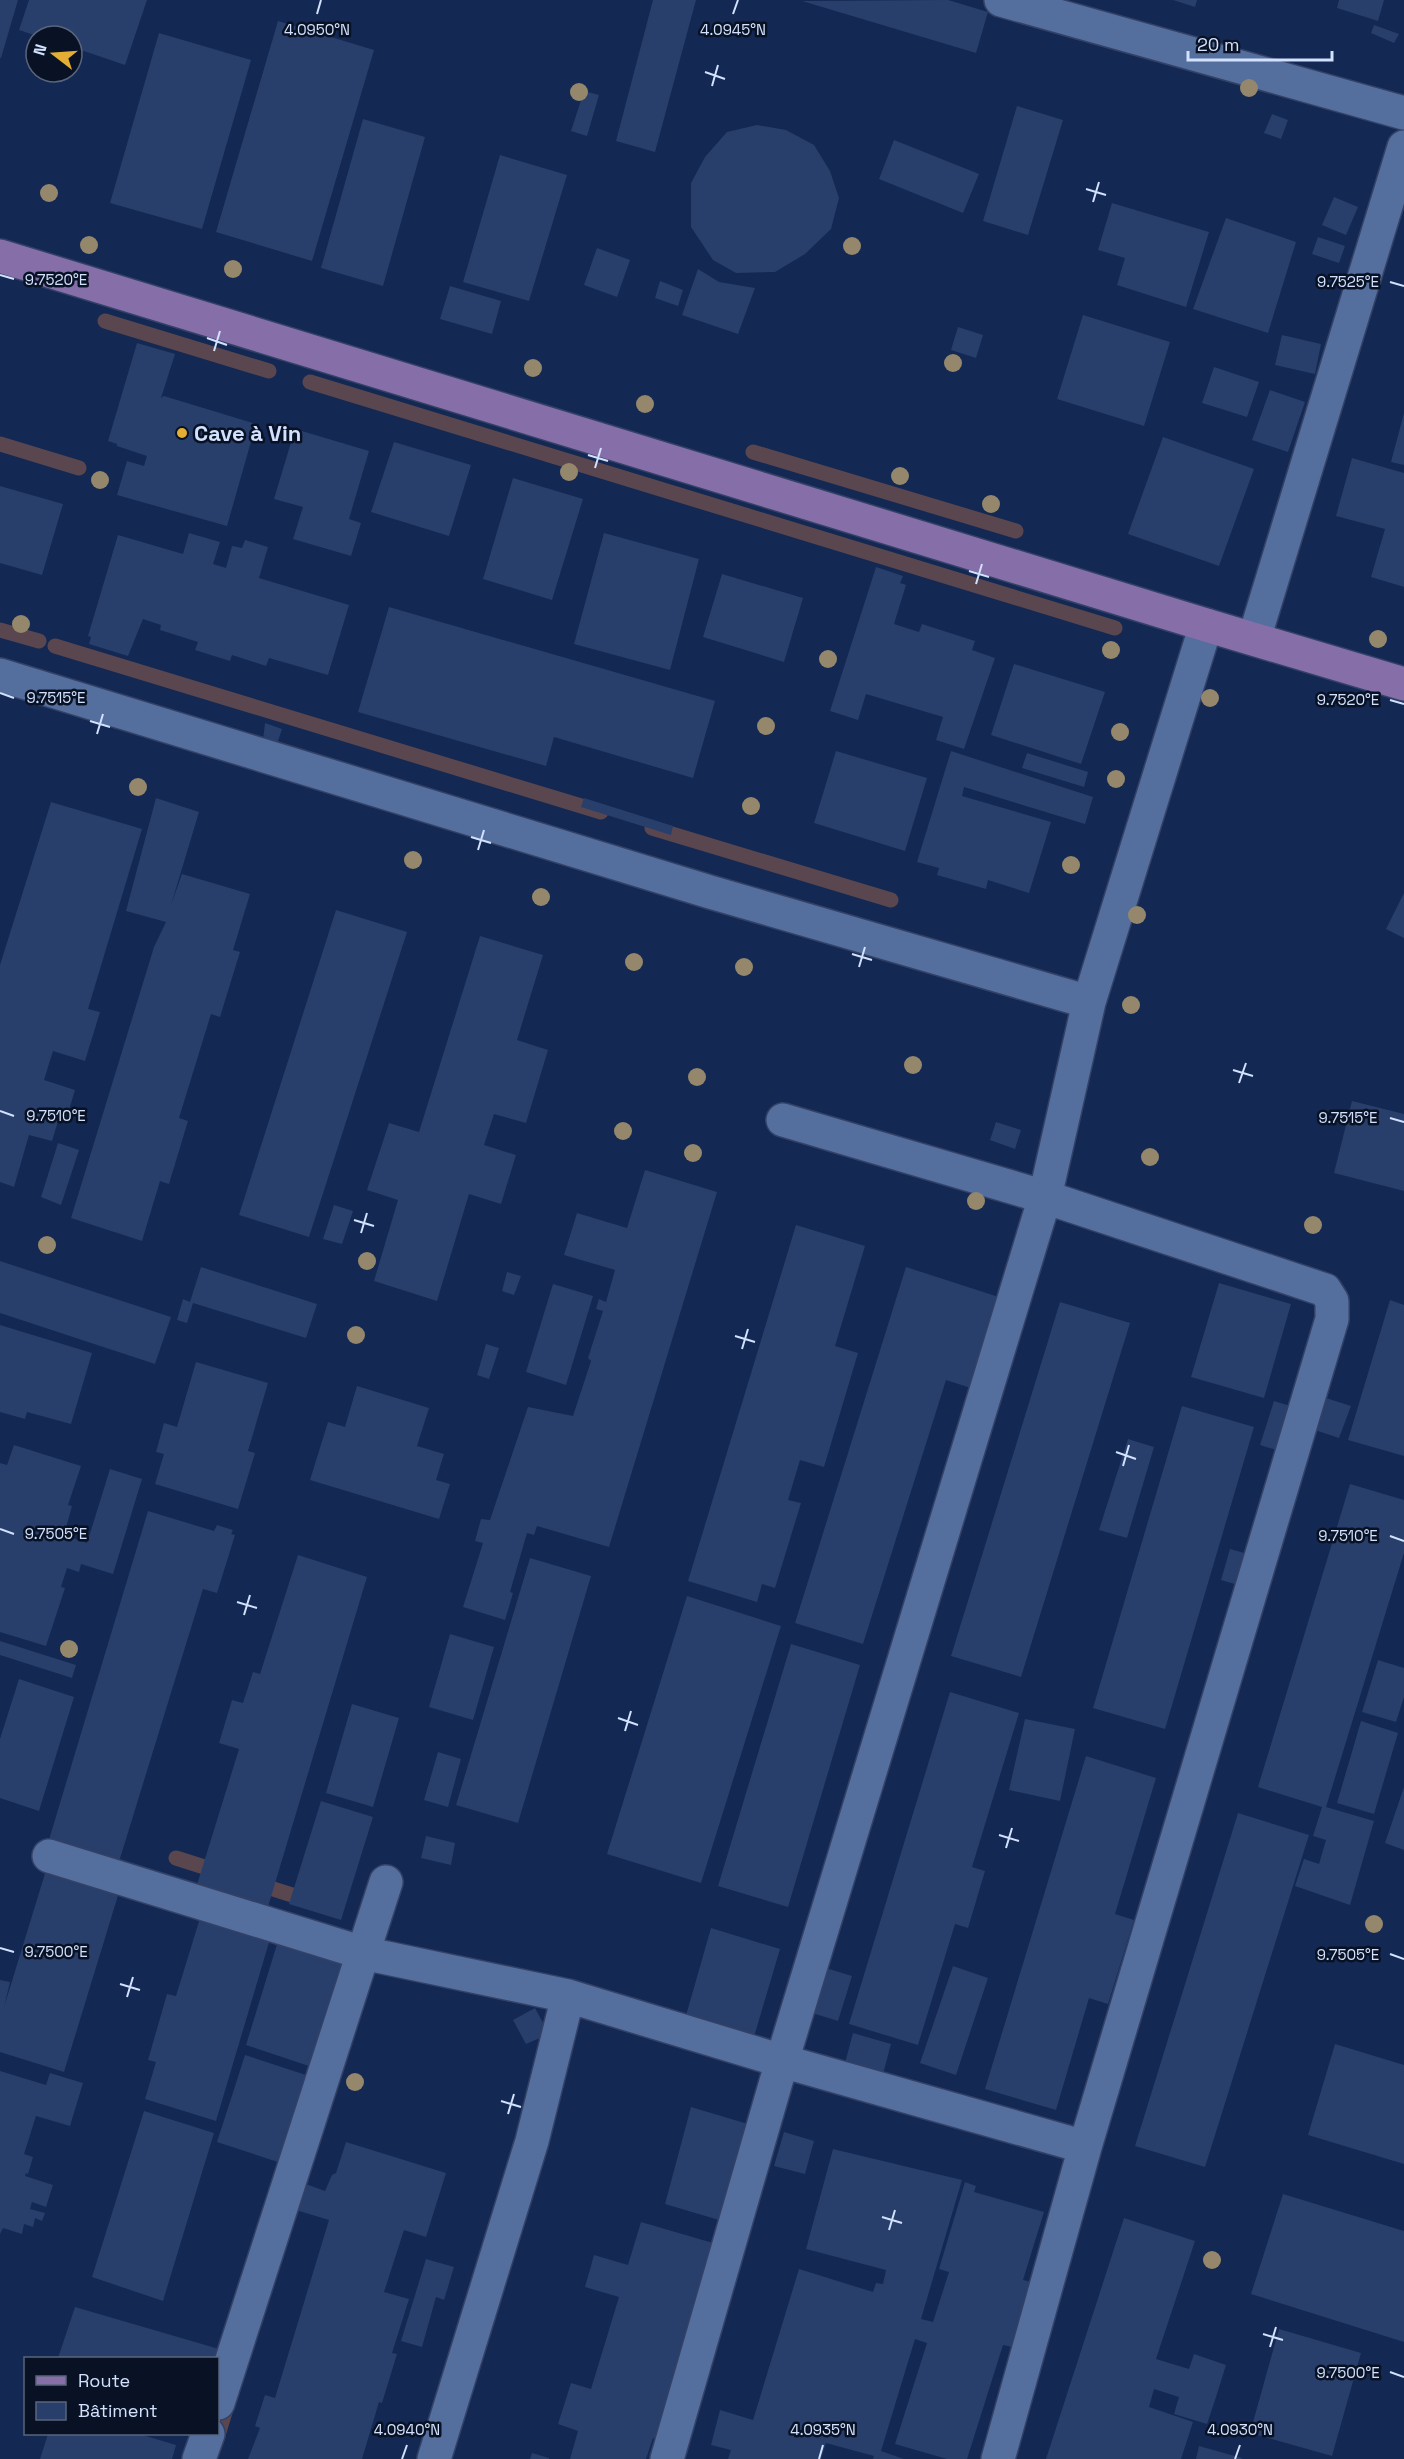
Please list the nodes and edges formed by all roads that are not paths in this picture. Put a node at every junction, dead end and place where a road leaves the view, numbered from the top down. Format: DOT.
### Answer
graph roads {
  1 [pos="1001,0"];
  2 [pos="1404,112"];
  3 [pos="1404,147"];
  4 [pos="0,256"];
  5 [pos="1206,626"];
  6 [pos="1254,639"];
  7 [pos="0,675"];
  8 [pos="1404,684"];
  9 [pos="1089,1002"];
  10 [pos="783,1120"];
  11 [pos="1045,1197"];
  12 [pos="49,1856"];
  13 [pos="386,1882"];
  14 [pos="363,1953"];
  15 [pos="568,1996"];
  16 [pos="782,2061"];
  17 [pos="1085,2147"];
  18 [pos="219,2400"];
  19 [pos="207,2435"];
  20 [pos="199,2459"];
  21 [pos="434,2459"];
  22 [pos="667,2459"];
  23 [pos="998,2459"];
  1 -- 2 [label="street"];
  3 -- 6 [label="street"];
  4 -- 5 [label="main road"];
  5 -- 6 [label="main road"];
  5 -- 9 [label="street"];
  6 -- 8 [label="main road"];
  7 -- 9 [label="street"];
  9 -- 11 [label="street"];
  10 -- 11 [label="street"];
  11 -- 16 [label="street"];
  11 -- 17 [label="street"];
  12 -- 14 [label="street"];
  13 -- 14 [label="street"];
  14 -- 15 [label="street"];
  14 -- 18 [label="street"];
  15 -- 16 [label="street"];
  15 -- 21 [label="street"];
  16 -- 17 [label="street"];
  16 -- 22 [label="street"];
  17 -- 23 [label="street"];
  19 -- 20 [label="street"];
}
